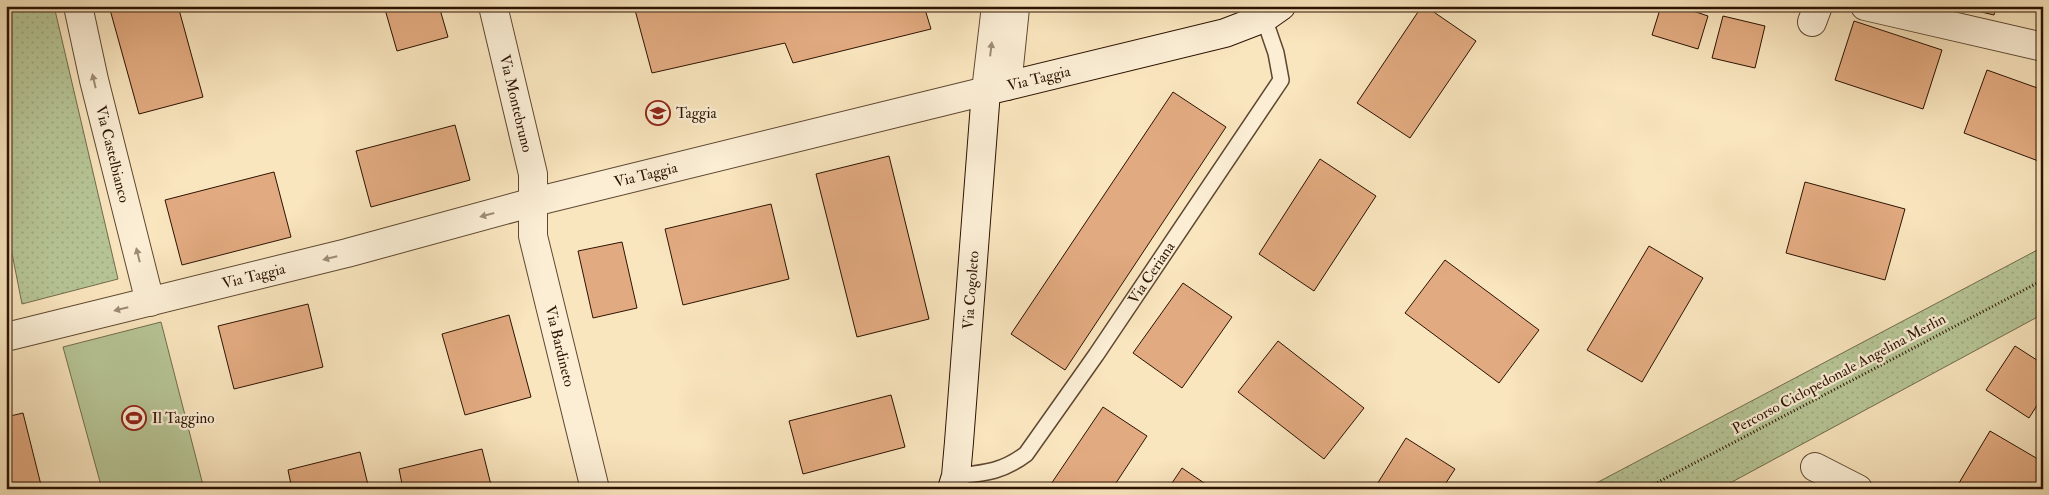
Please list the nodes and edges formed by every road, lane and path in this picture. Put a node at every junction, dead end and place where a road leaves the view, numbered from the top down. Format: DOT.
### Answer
graph roads {
  1 [pos="78,6"];
  2 [pos="492,6"];
  3 [pos="996,6"];
  4 [pos="1015,6"];
  5 [pos="1865,6"];
  6 [pos="1272,12"];
  7 [pos="2043,47"];
  8 [pos="997,89"];
  9 [pos="534,202"];
  10 [pos="2043,280"];
  11 [pos="150,302"];
  12 [pos="6,338"];
  13 [pos="1815,467"];
  14 [pos="954,482"];
  15 [pos="595,489"];
  16 [pos="1645,489"];
  17 [pos="1858,489"];
  11 -- 1 [label="street, Via Castelbianco, one-way"];
  2 -- 9 [label="street, Via Montebruno"];
  8 -- 3 [label="street, one-way"];
  4 -- 8 [label="street"];
  5 -- 7 [label="street"];
  6 -- 8 [label="street, Via Taggia"];
  6 -- 14 [label="lane, Via Ceriana"];
  8 -- 9 [label="street, Via Taggia"];
  8 -- 14 [label="street, Via Cogoleto"];
  9 -- 11 [label="street, Via Taggia, one-way"];
  9 -- 15 [label="street, Via Bardineto"];
  10 -- 16 [label="path, Percorso Ciclopedonale Angelina Merlin"];
  11 -- 12 [label="street, Via Taggia, one-way"];
  13 -- 17 [label="street"];
}
